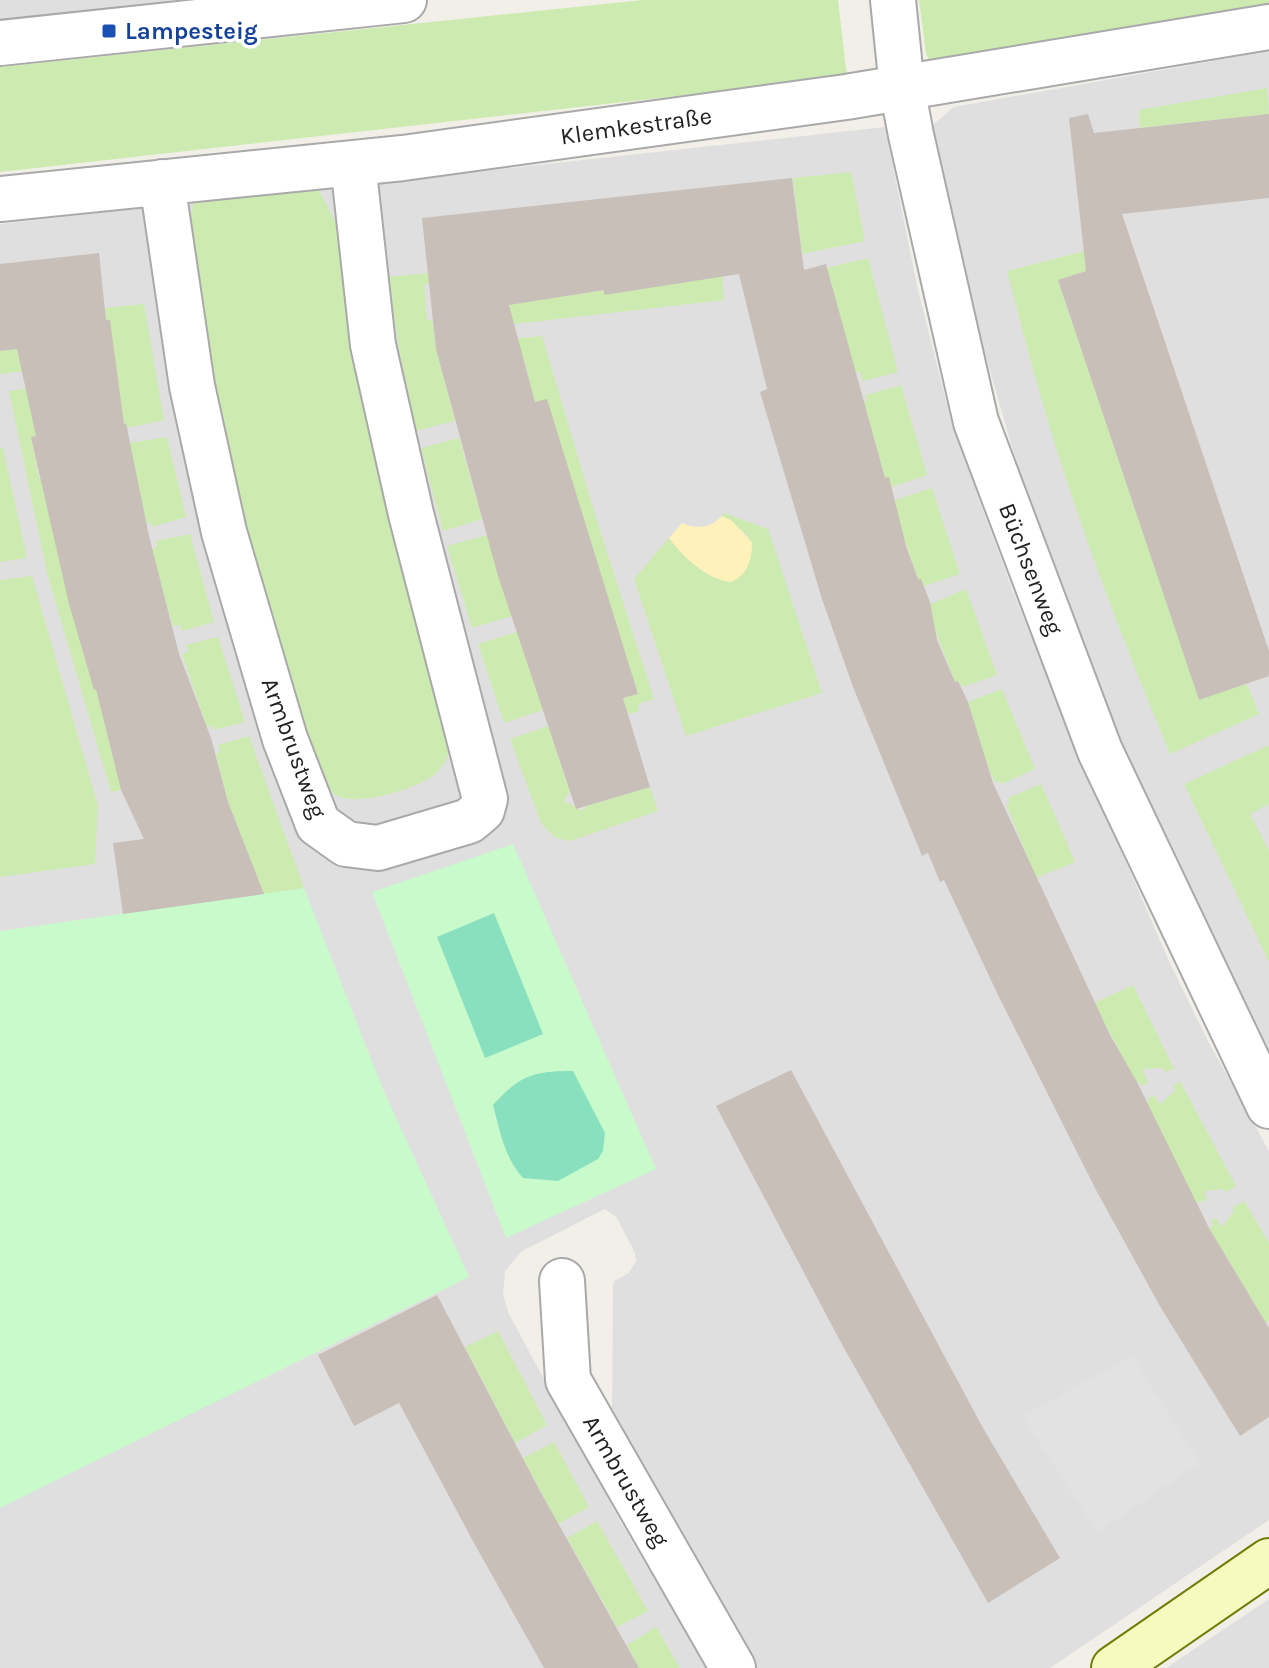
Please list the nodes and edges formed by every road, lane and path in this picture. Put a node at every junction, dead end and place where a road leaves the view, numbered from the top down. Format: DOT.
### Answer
graph roads {
  1 [pos="404,0"];
  2 [pos="893,0"];
  3 [pos="1269,27"];
  4 [pos="0,43"];
  5 [pos="902,88"];
  6 [pos="353,163"];
  7 [pos="162,182"];
  8 [pos="0,199"];
  9 [pos="1269,1106"];
  10 [pos="562,1281"];
  11 [pos="1269,1561"];
  12 [pos="733,1668"];
  13 [pos="1114,1668"];
  1 -- 4 [label="street"];
  2 -- 5 [label="street, Büchsenweg"];
  3 -- 5 [label="street, Klemkestraße"];
  5 -- 6 [label="street, Klemkestraße"];
  5 -- 9 [label="street, Büchsenweg"];
  6 -- 7 [label="street, Klemkestraße"];
  6 -- 7 [label="street, Armbrustweg"];
  7 -- 8 [label="street, Klemkestraße"];
  10 -- 12 [label="street, Armbrustweg"];
  11 -- 13 [label="street"];
}
